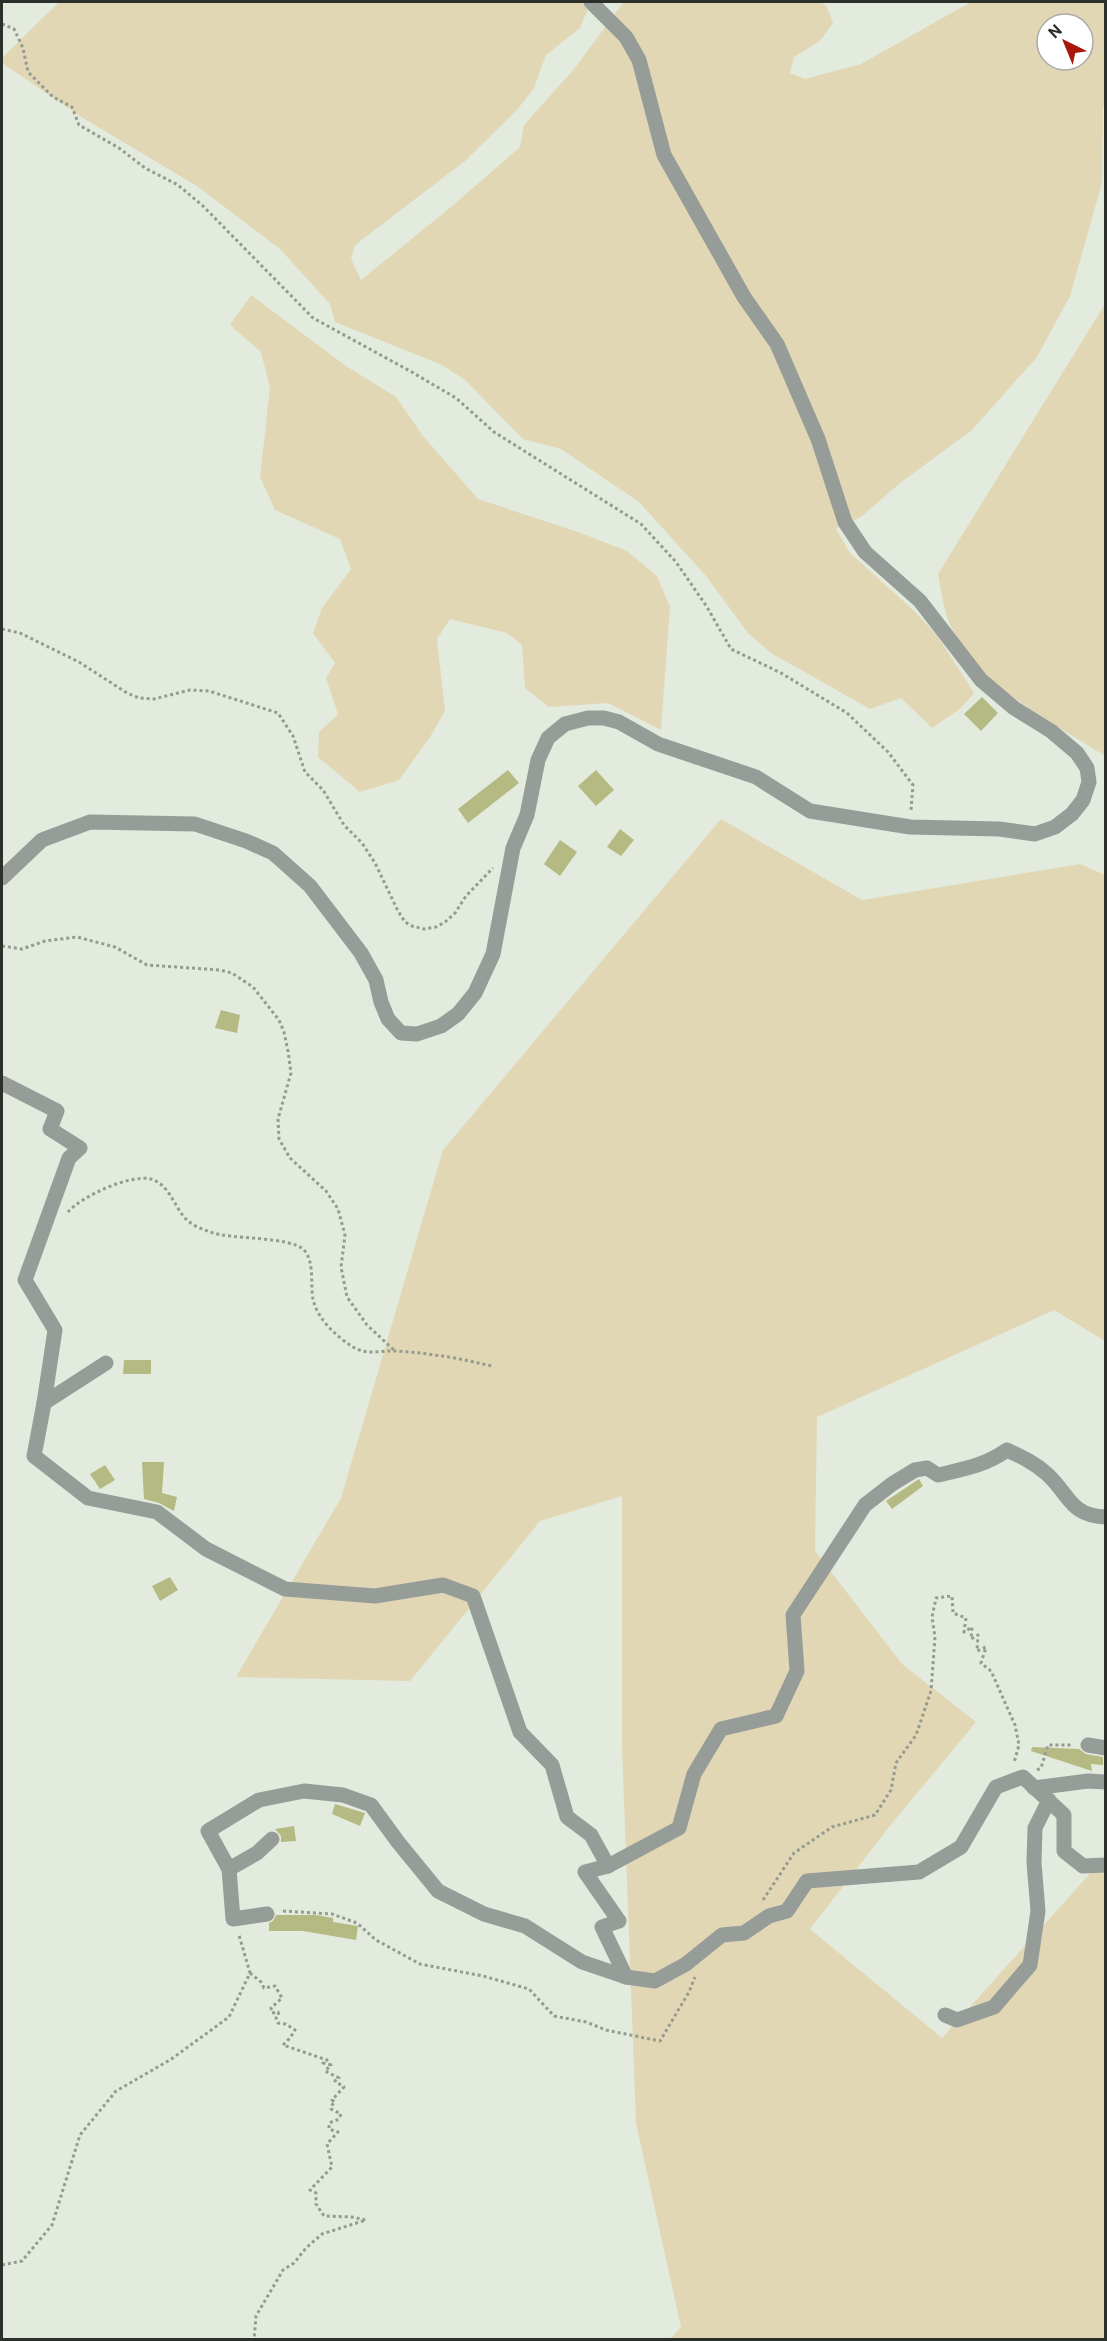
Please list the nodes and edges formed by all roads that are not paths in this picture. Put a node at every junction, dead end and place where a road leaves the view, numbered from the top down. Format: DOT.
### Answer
graph roads {
  1 [pos="591,2"];
  2 [pos="2,878"];
  3 [pos="2,1083"];
  4 [pos="106,1363"];
  5 [pos="44,1403"];
  6 [pos="1106,1517"];
  7 [pos="1088,1745"];
  8 [pos="1106,1748"];
  9 [pos="1106,1782"];
  10 [pos="1034,1788"];
  11 [pos="1049,1800"];
  12 [pos="272,1839"];
  13 [pos="1106,1865"];
  14 [pos="608,1866"];
  15 [pos="229,1869"];
  16 [pos="267,1914"];
  17 [pos="626,1977"];
  18 [pos="945,2015"];
  1 -- 2 [label="street"];
  3 -- 5 [label="street"];
  4 -- 5 [label="street"];
  5 -- 14 [label="street"];
  6 -- 14 [label="street"];
  7 -- 8 [label="street"];
  9 -- 10 [label="street"];
  10 -- 11 [label="street"];
  10 -- 17 [label="street"];
  11 -- 13 [label="street"];
  11 -- 18 [label="street"];
  12 -- 15 [label="street"];
  14 -- 17 [label="street"];
  15 -- 16 [label="street"];
  15 -- 17 [label="street"];
}
